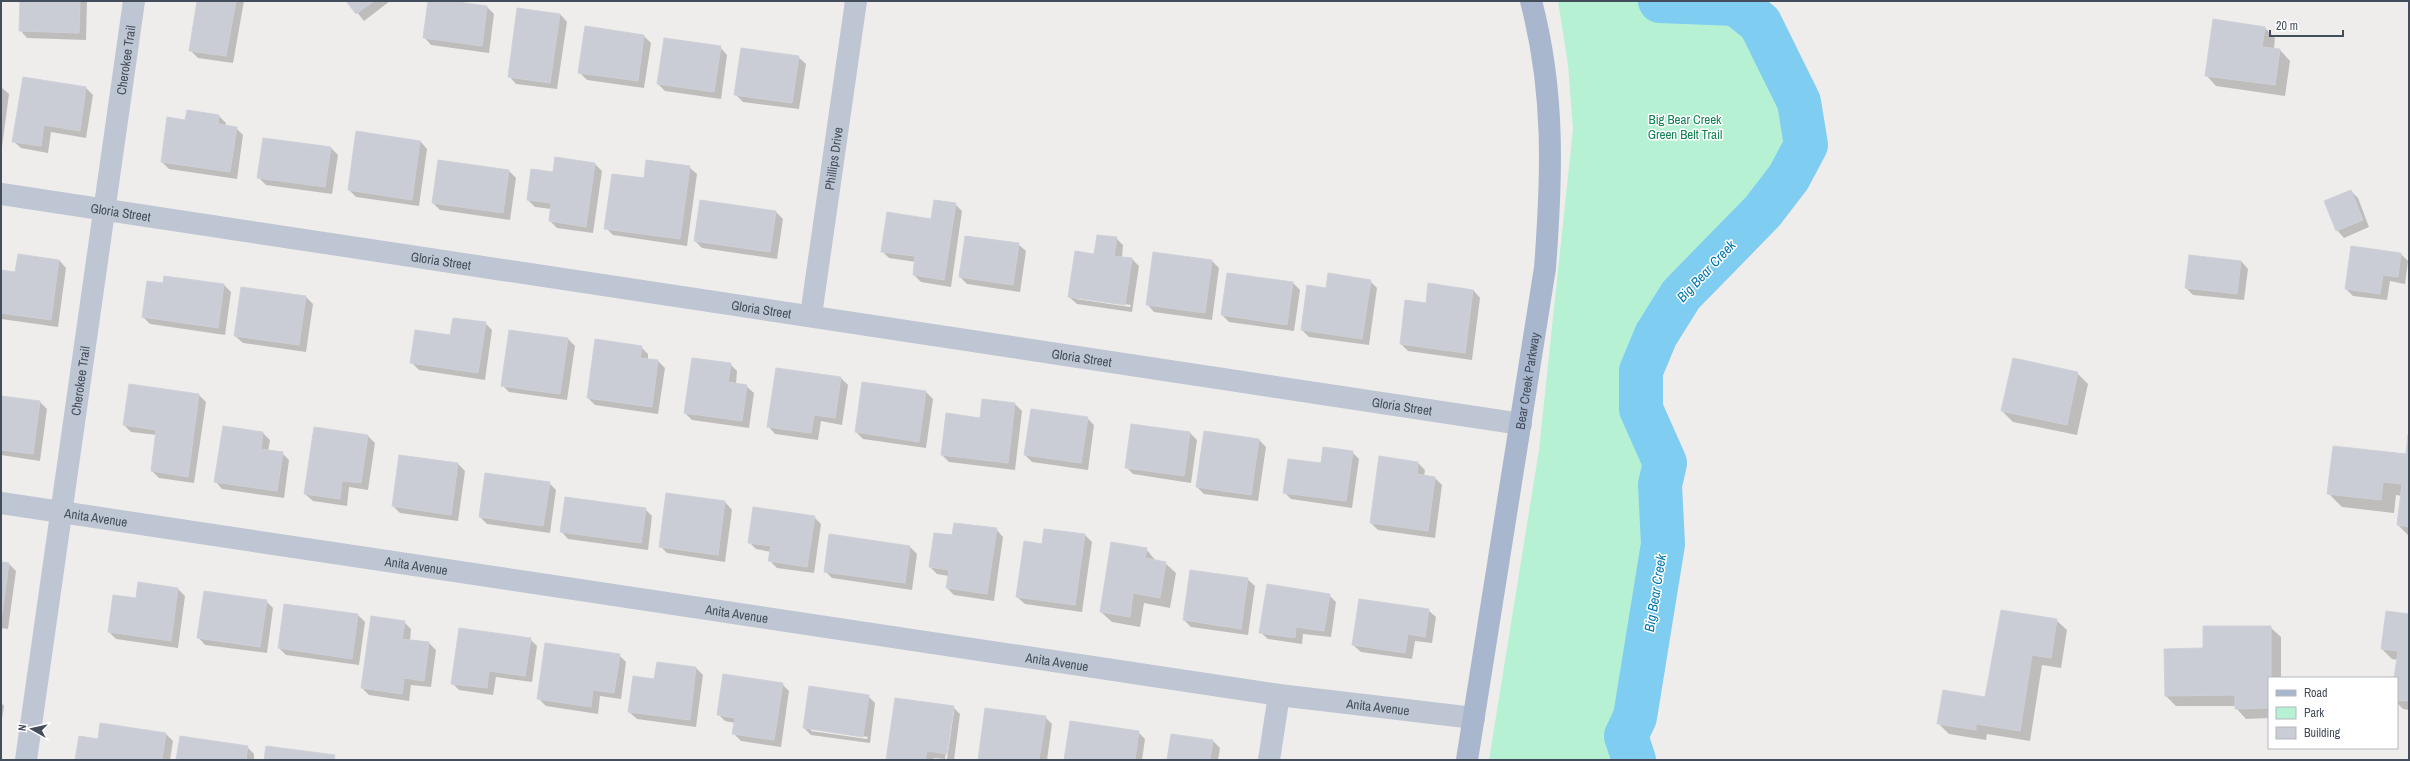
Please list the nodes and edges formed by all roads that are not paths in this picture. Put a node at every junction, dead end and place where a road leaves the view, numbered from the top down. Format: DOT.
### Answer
graph roads {
  1 [pos="134,1"];
  2 [pos="856,1"];
  3 [pos="1532,1"];
  4 [pos="1,194"];
  5 [pos="105,210"];
  6 [pos="811,315"];
  7 [pos="1521,424"];
  8 [pos="1,503"];
  9 [pos="62,512"];
  10 [pos="1278,695"];
  11 [pos="1474,718"];
  12 [pos="26,760"];
  13 [pos="1269,760"];
  14 [pos="1467,760"];
  1 -- 5 [label="street, Cherokee Trail"];
  2 -- 6 [label="street, Phillips Drive"];
  3 -- 7 [label="main road, Bear Creek Parkway"];
  4 -- 5 [label="street, Gloria Street"];
  5 -- 6 [label="street, Gloria Street"];
  5 -- 9 [label="street, Cherokee Trail"];
  6 -- 7 [label="street, Gloria Street"];
  7 -- 11 [label="main road, Bear Creek Parkway"];
  8 -- 9 [label="street, Anita Avenue"];
  9 -- 10 [label="street, Anita Avenue"];
  9 -- 12 [label="street, Cherokee Trail"];
  10 -- 11 [label="street, Anita Avenue"];
  10 -- 13 [label="street"];
  11 -- 14 [label="main road, Bear Creek Parkway"];
}
